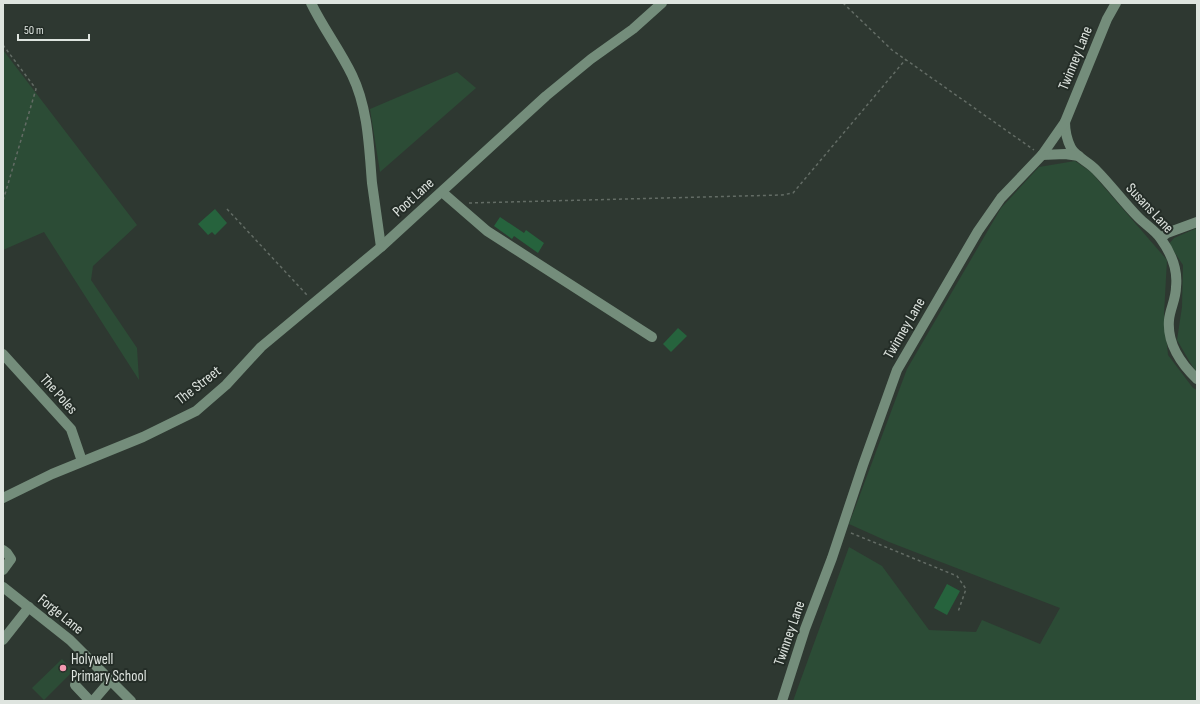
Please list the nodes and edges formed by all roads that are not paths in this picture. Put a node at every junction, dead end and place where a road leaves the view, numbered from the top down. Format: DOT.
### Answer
graph roads {
  1 [pos="311,3"];
  2 [pos="662,3"];
  3 [pos="1116,3"];
  4 [pos="1065,122"];
  5 [pos="1042,155"];
  6 [pos="1079,156"];
  7 [pos="442,192"];
  8 [pos="1197,222"];
  9 [pos="1160,238"];
  10 [pos="381,247"];
  11 [pos="652,337"];
  12 [pos="3,354"];
  13 [pos="1197,379"];
  14 [pos="82,461"];
  15 [pos="3,498"];
  16 [pos="3,550"];
  17 [pos="3,570"];
  18 [pos="3,587"];
  19 [pos="29,607"];
  20 [pos="3,640"];
  21 [pos="111,680"];
  22 [pos="75,685"];
  23 [pos="92,701"];
  24 [pos="131,701"];
  25 [pos="782,701"];
  1 -- 10 [label="street, Poot Lane"];
  2 -- 7 [label="street, Poot Lane"];
  3 -- 4 [label="street, Twinney Lane"];
  4 -- 5 [label="street, Twinney Lane"];
  4 -- 6 [label="street, Susans Lane"];
  5 -- 6 [label="street"];
  5 -- 25 [label="street, Twinney Lane"];
  6 -- 9 [label="street, Susans Lane"];
  7 -- 10 [label="street, Poot Lane"];
  7 -- 11 [label="street"];
  8 -- 9 [label="street"];
  9 -- 13 [label="street, Susans Lane"];
  10 -- 14 [label="street, The Street"];
  12 -- 14 [label="street, The Poles"];
  14 -- 15 [label="street, The Street"];
  16 -- 17 [label="street"];
  18 -- 19 [label="street, Forge Lane"];
  19 -- 20 [label="street"];
  19 -- 21 [label="street, Forge Lane"];
  21 -- 23 [label="street"];
  21 -- 24 [label="street, Forge Lane"];
  22 -- 23 [label="street"];
}
